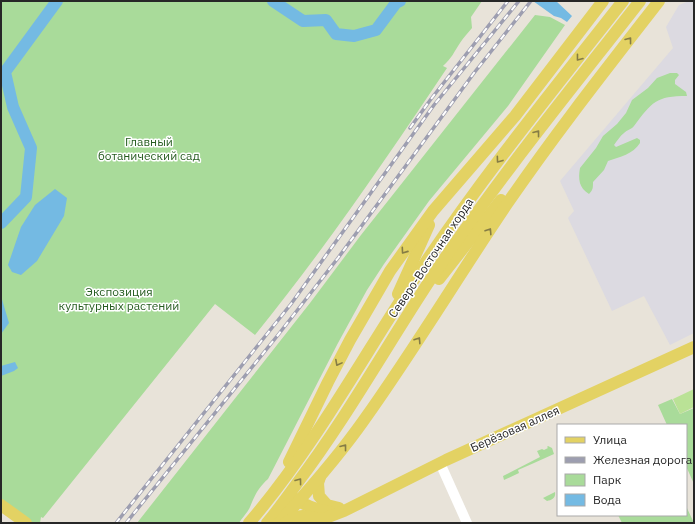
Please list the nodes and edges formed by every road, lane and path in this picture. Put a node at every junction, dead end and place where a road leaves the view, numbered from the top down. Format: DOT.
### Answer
graph roads {
  1 [pos="603,1"];
  2 [pos="623,1"];
  3 [pos="640,1"];
  4 [pos="659,2"];
  5 [pos="548,144"];
  6 [pos="453,187"];
  7 [pos="402,324"];
  8 [pos="382,331"];
  9 [pos="694,347"];
  10 [pos="440,463"];
  11 [pos="320,477"];
  12 [pos="274,489"];
  13 [pos="296,504"];
  14 [pos="1,505"];
  15 [pos="349,509"];
  16 [pos="337,514"];
  17 [pos="314,518"];
  18 [pos="26,523"];
  19 [pos="250,523"];
  20 [pos="267,523"];
  21 [pos="279,523"];
  22 [pos="285,523"];
  23 [pos="467,523"];
  1 -- 6 [label="main road"];
  2 -- 8 [label="main road, Северо-Восточная хорда, one-way"];
  7 -- 3 [label="main road, Северо-Восточная хорда, one-way"];
  5 -- 4 [label="main road, one-way"];
  5 -- 7 [label="main road"];
  11 -- 5 [label="main road, one-way"];
  6 -- 8 [label="main road"];
  6 -- 12 [label="main road, one-way"];
  20 -- 7 [label="main road, Северо-Восточная хорда, one-way"];
  8 -- 19 [label="main road, Северо-Восточная хорда"];
  9 -- 10 [label="main road, Берёзовая аллея"];
  10 -- 15 [label="main road, Берёзовая аллея"];
  10 -- 23 [label="street"];
  11 -- 13 [label="main road"];
  11 -- 15 [label="main road"];
  12 -- 13 [label="main road"];
  12 -- 19 [label="main road"];
  13 -- 16 [label="main road"];
  13 -- 17 [label="main road"];
  13 -- 21 [label="main road"];
  14 -- 18 [label="main road"];
  15 -- 16 [label="main road, Берёзовая аллея"];
  16 -- 17 [label="main road, Берёзовая аллея"];
  17 -- 22 [label="main road, Берёзовая аллея"];
}
